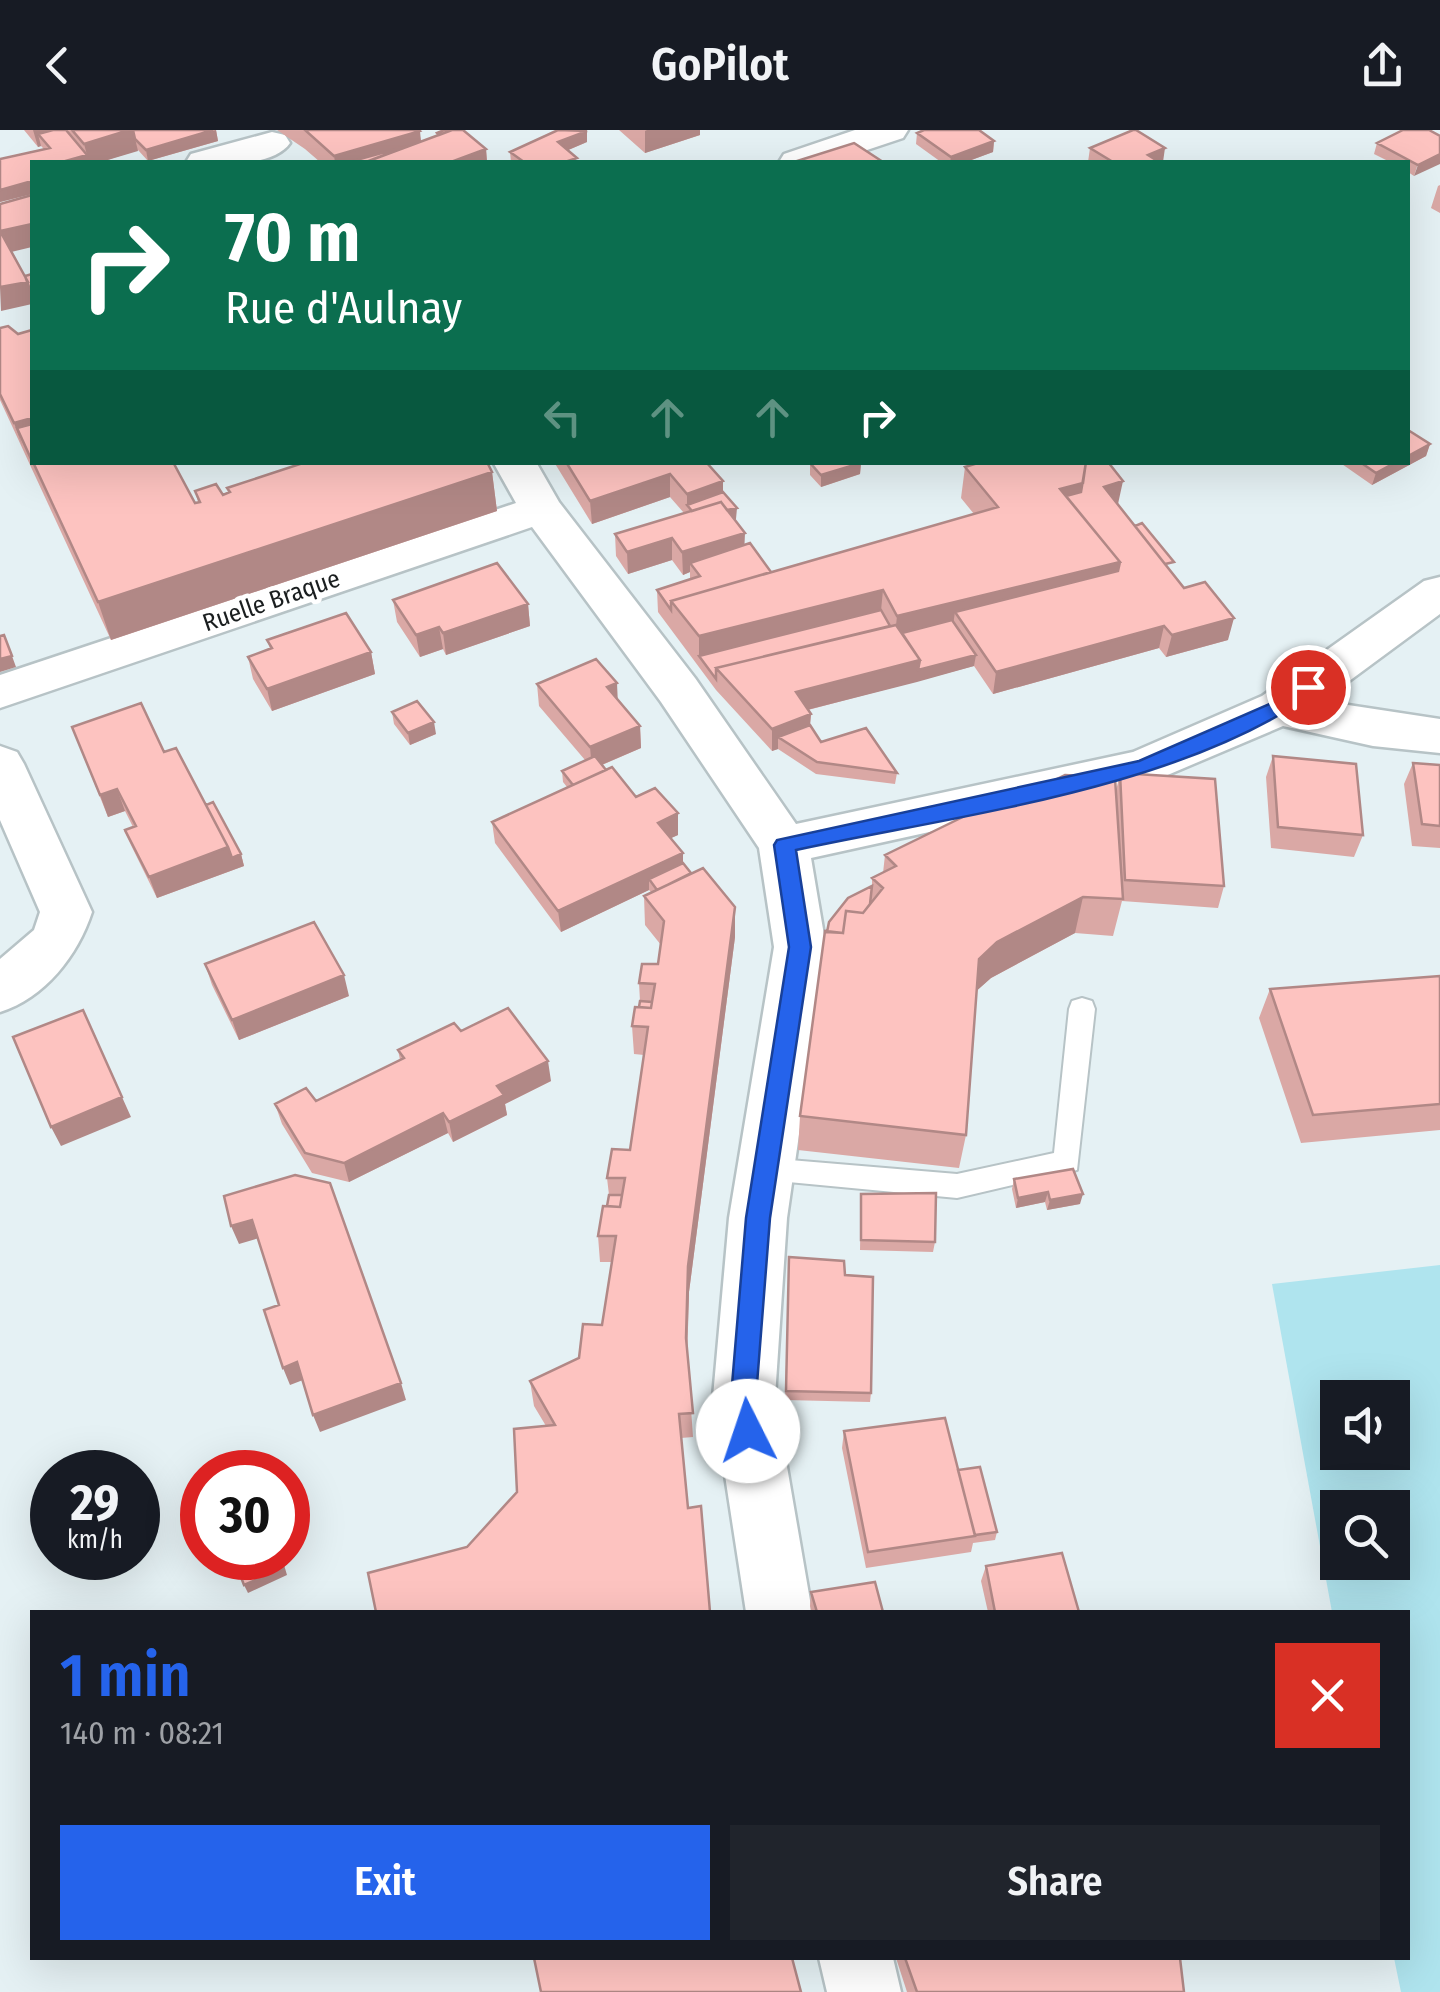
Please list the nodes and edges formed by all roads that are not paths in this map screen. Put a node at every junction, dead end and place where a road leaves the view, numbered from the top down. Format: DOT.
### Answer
graph roads {
  1 [pos="890,130"];
  2 [pos="272,145"];
  3 [pos="212,160"];
  4 [pos="803,160"];
  5 [pos="516,465"];
  6 [pos="541,509"];
  7 [pos="1440,592"];
  8 [pos="0,692"];
  9 [pos="1279,708"];
  10 [pos="1440,736"];
  11 [pos="0,764"];
  12 [pos="784,845"];
  13 [pos="0,991"];
  14 [pos="1082,1009"];
  15 [pos="766,1170"];
  16 [pos="779,1610"];
  17 [pos="856,1960"];
  18 [pos="864,1992"];
  1 -- 4 [label="street"];
  2 -- 3 [label="street"];
  5 -- 6 [label="street"];
  6 -- 8 [label="street, Ruelle Braque"];
  6 -- 12 [label="street"];
  7 -- 9 [label="street"];
  9 -- 10 [label="street"];
  9 -- 12 [label="street"];
  11 -- 13 [label="street"];
  12 -- 15 [label="street"];
  14 -- 15 [label="lane"];
  15 -- 16 [label="street"];
  17 -- 18 [label="street"];
}
